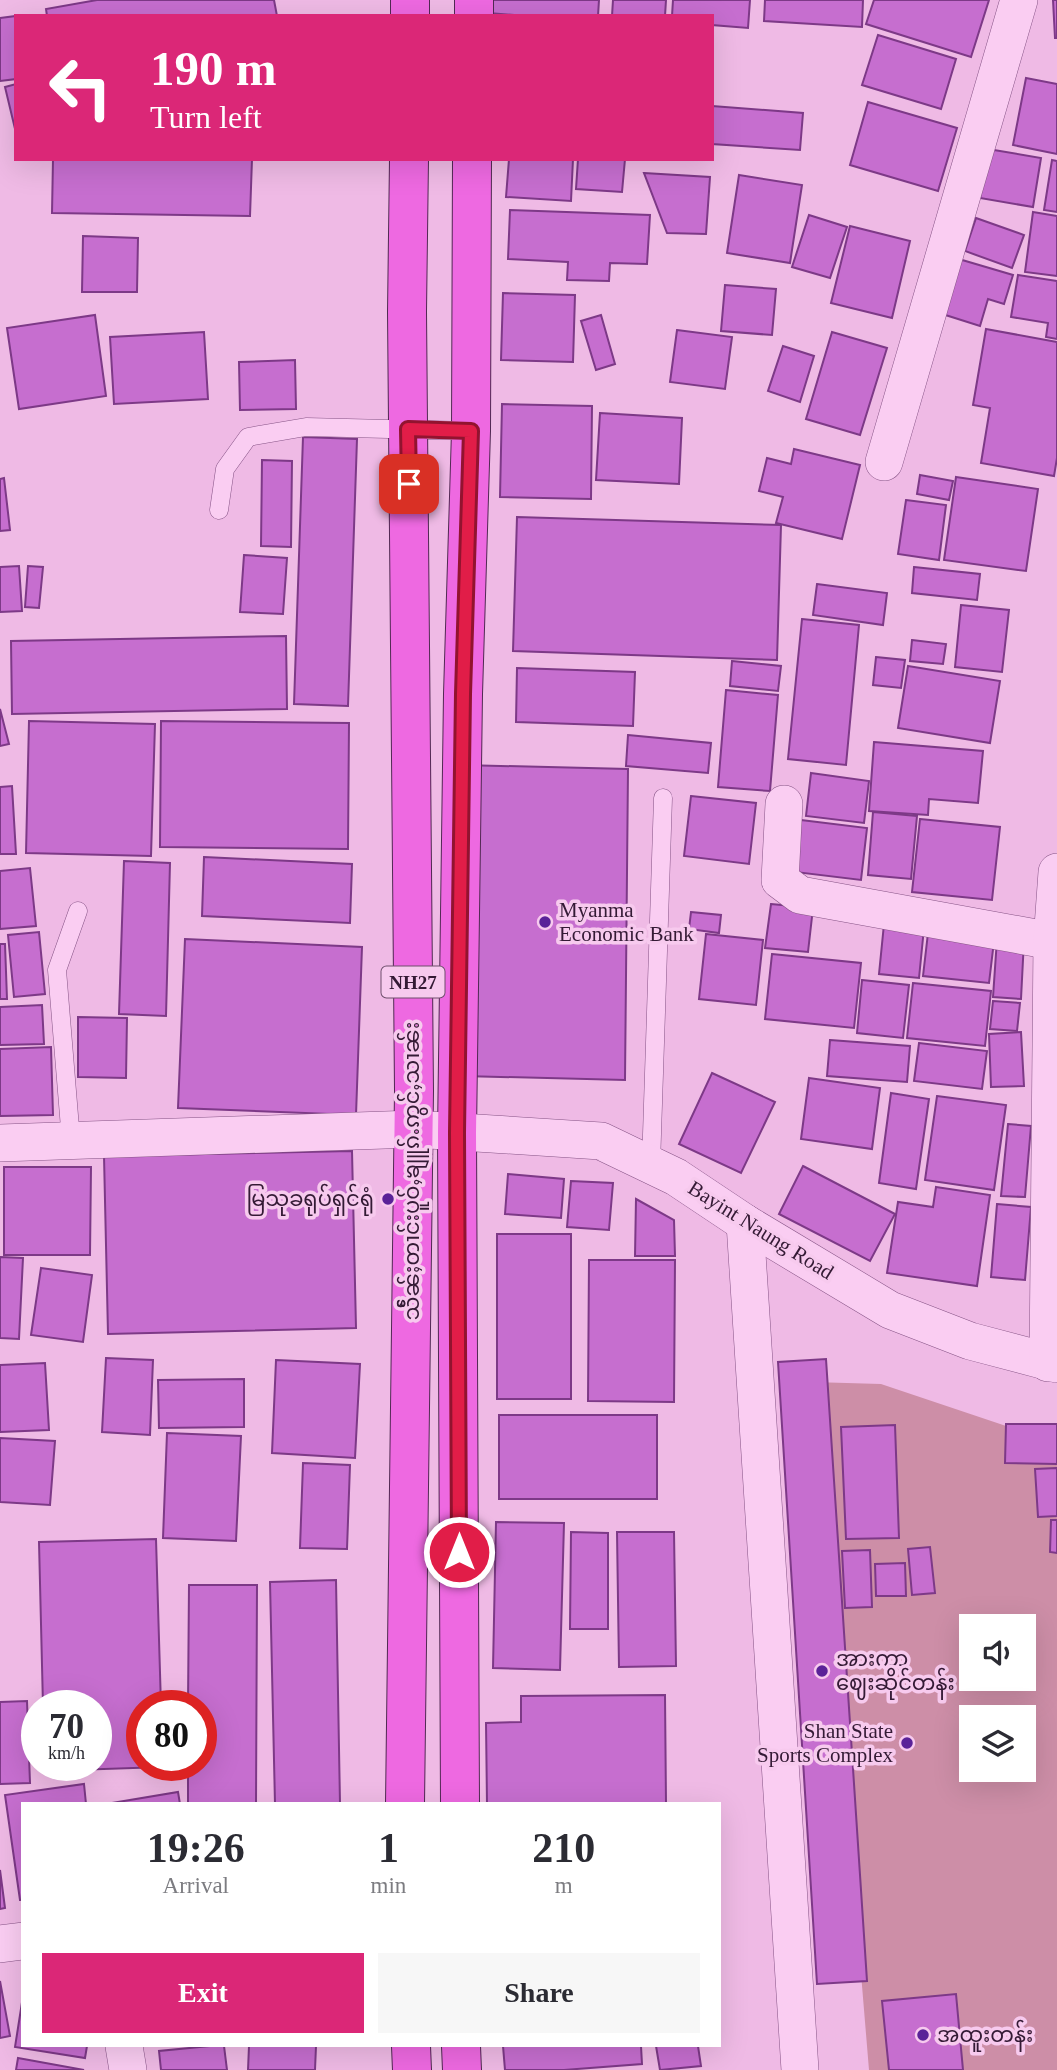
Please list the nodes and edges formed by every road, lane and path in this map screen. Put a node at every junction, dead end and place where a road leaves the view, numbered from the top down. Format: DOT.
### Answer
graph roads {
  1 [pos="1019,0"];
  2 [pos="409,161"];
  3 [pos="472,161"];
  4 [pos="408,429"];
  5 [pos="471,431"];
  6 [pos="884,462"];
  7 [pos="219,510"];
  8 [pos="663,798"];
  9 [pos="784,804"];
  10 [pos="1057,872"];
  11 [pos="78,911"];
  12 [pos="1052,941"];
  13 [pos="414,1129"];
  14 [pos="457,1133"];
  15 [pos="71,1140"];
  16 [pos="0,1143"];
  17 [pos="651,1165"];
  18 [pos="745,1223"];
  19 [pos="1053,1364"];
  20 [pos="405,1802"];
  21 [pos="460,1802"];
  22 [pos="21,1941"];
  23 [pos="0,1944"];
  24 [pos="124,2047"];
  25 [pos="411,2047"];
  26 [pos="461,2047"];
  27 [pos="128,2070"];
  28 [pos="412,2070"];
  29 [pos="461,2070"];
  30 [pos="800,2070"];
  1 -- 6 [label="street"];
  2 -- 4 [label="highway, သဵႅၼ်ႈတၢင်းပူဝ်ႇၶျူၵ်ႉဢွင်ႇသၢၼ်း / NH27"];
  3 -- 5 [label="highway, NH27"];
  4 -- 5 [label="lane"];
  4 -- 7 [label="lane"];
  4 -- 13 [label="highway, သဵႅၼ်ႈတၢင်းပူဝ်ႇၶျူၵ်ႉဢွင်ႇသၢၼ်း / NH27"];
  5 -- 14 [label="highway, NH27"];
  8 -- 17 [label="lane"];
  9 -- 12 [label="street"];
  10 -- 12 [label="street"];
  11 -- 15 [label="lane"];
  12 -- 19 [label="street"];
  13 -- 14 [label="street, Bayint Naung Road"];
  13 -- 15 [label="street, Bayint Naung Road"];
  13 -- 20 [label="highway, သဵႅၼ်ႈတၢင်းပူဝ်ႇၶျူၵ်ႉဢွင်ႇသၢၼ်း / NH27"];
  14 -- 17 [label="street, Bayint Naung Road"];
  14 -- 21 [label="highway, NH27"];
  15 -- 16 [label="street, Bayint Naung Road"];
  17 -- 18 [label="street, Bayint Naung Road"];
  18 -- 19 [label="street, Bayint Naung Road"];
  18 -- 30 [label="street"];
  22 -- 23 [label="street"];
  24 -- 27 [label="street"];
  25 -- 28 [label="highway"];
  26 -- 29 [label="highway"];
}
